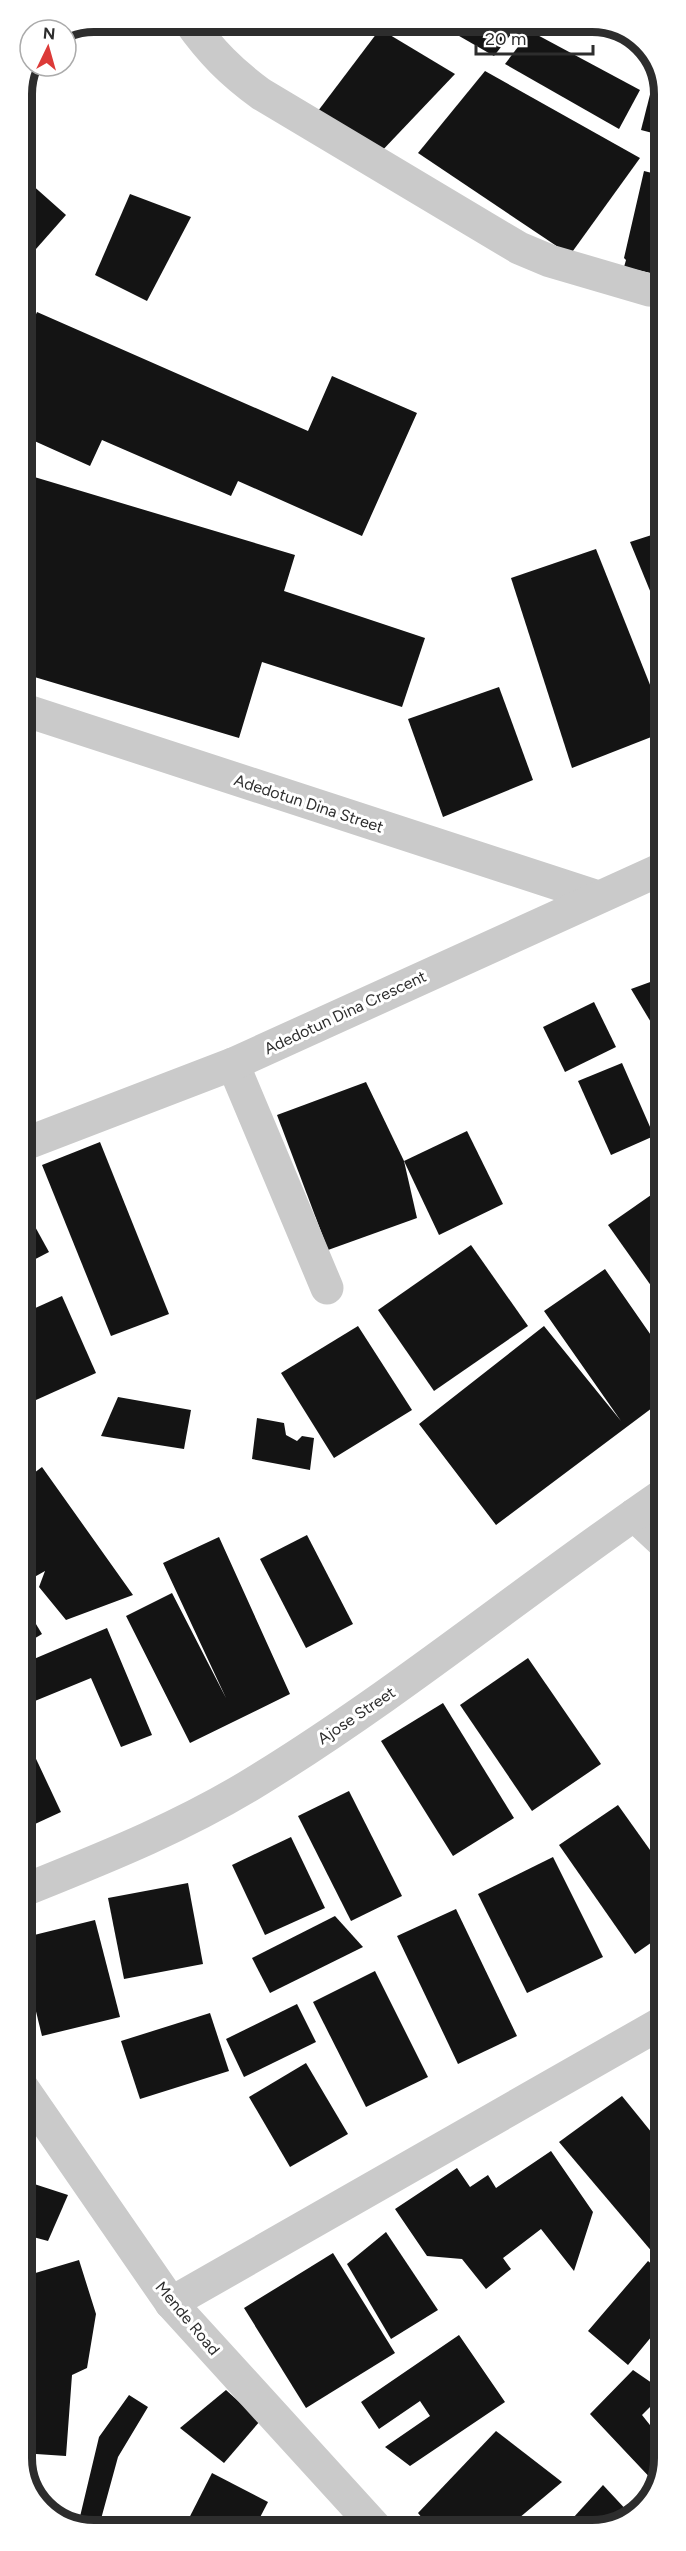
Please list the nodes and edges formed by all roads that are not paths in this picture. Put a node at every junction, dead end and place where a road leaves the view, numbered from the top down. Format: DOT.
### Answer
graph roads {
  1 [pos="197,32"];
  2 [pos="654,290"];
  3 [pos="32,713"];
  4 [pos="654,872"];
  5 [pos="598,897"];
  6 [pos="233,1064"];
  7 [pos="32,1140"];
  8 [pos="327,1288"];
  9 [pos="654,1501"];
  10 [pos="634,1515"];
  11 [pos="654,1534"];
  12 [pos="32,1887"];
  13 [pos="654,2027"];
  14 [pos="32,2101"];
  15 [pos="171,2303"];
  16 [pos="368,2520"];
  1 -- 2 [label="street"];
  3 -- 5 [label="street, Adedotun Dina Street"];
  4 -- 5 [label="street, Adedotun Dina Crescent"];
  5 -- 6 [label="street, Adedotun Dina Crescent"];
  6 -- 7 [label="street, Adedotun Dina Crescent"];
  6 -- 8 [label="street"];
  9 -- 10 [label="street, Ajose Street"];
  10 -- 11 [label="street"];
  10 -- 12 [label="street, Ajose Street"];
  13 -- 15 [label="street"];
  14 -- 15 [label="street, Mende Road"];
  15 -- 16 [label="street, Mende Road"];
}
